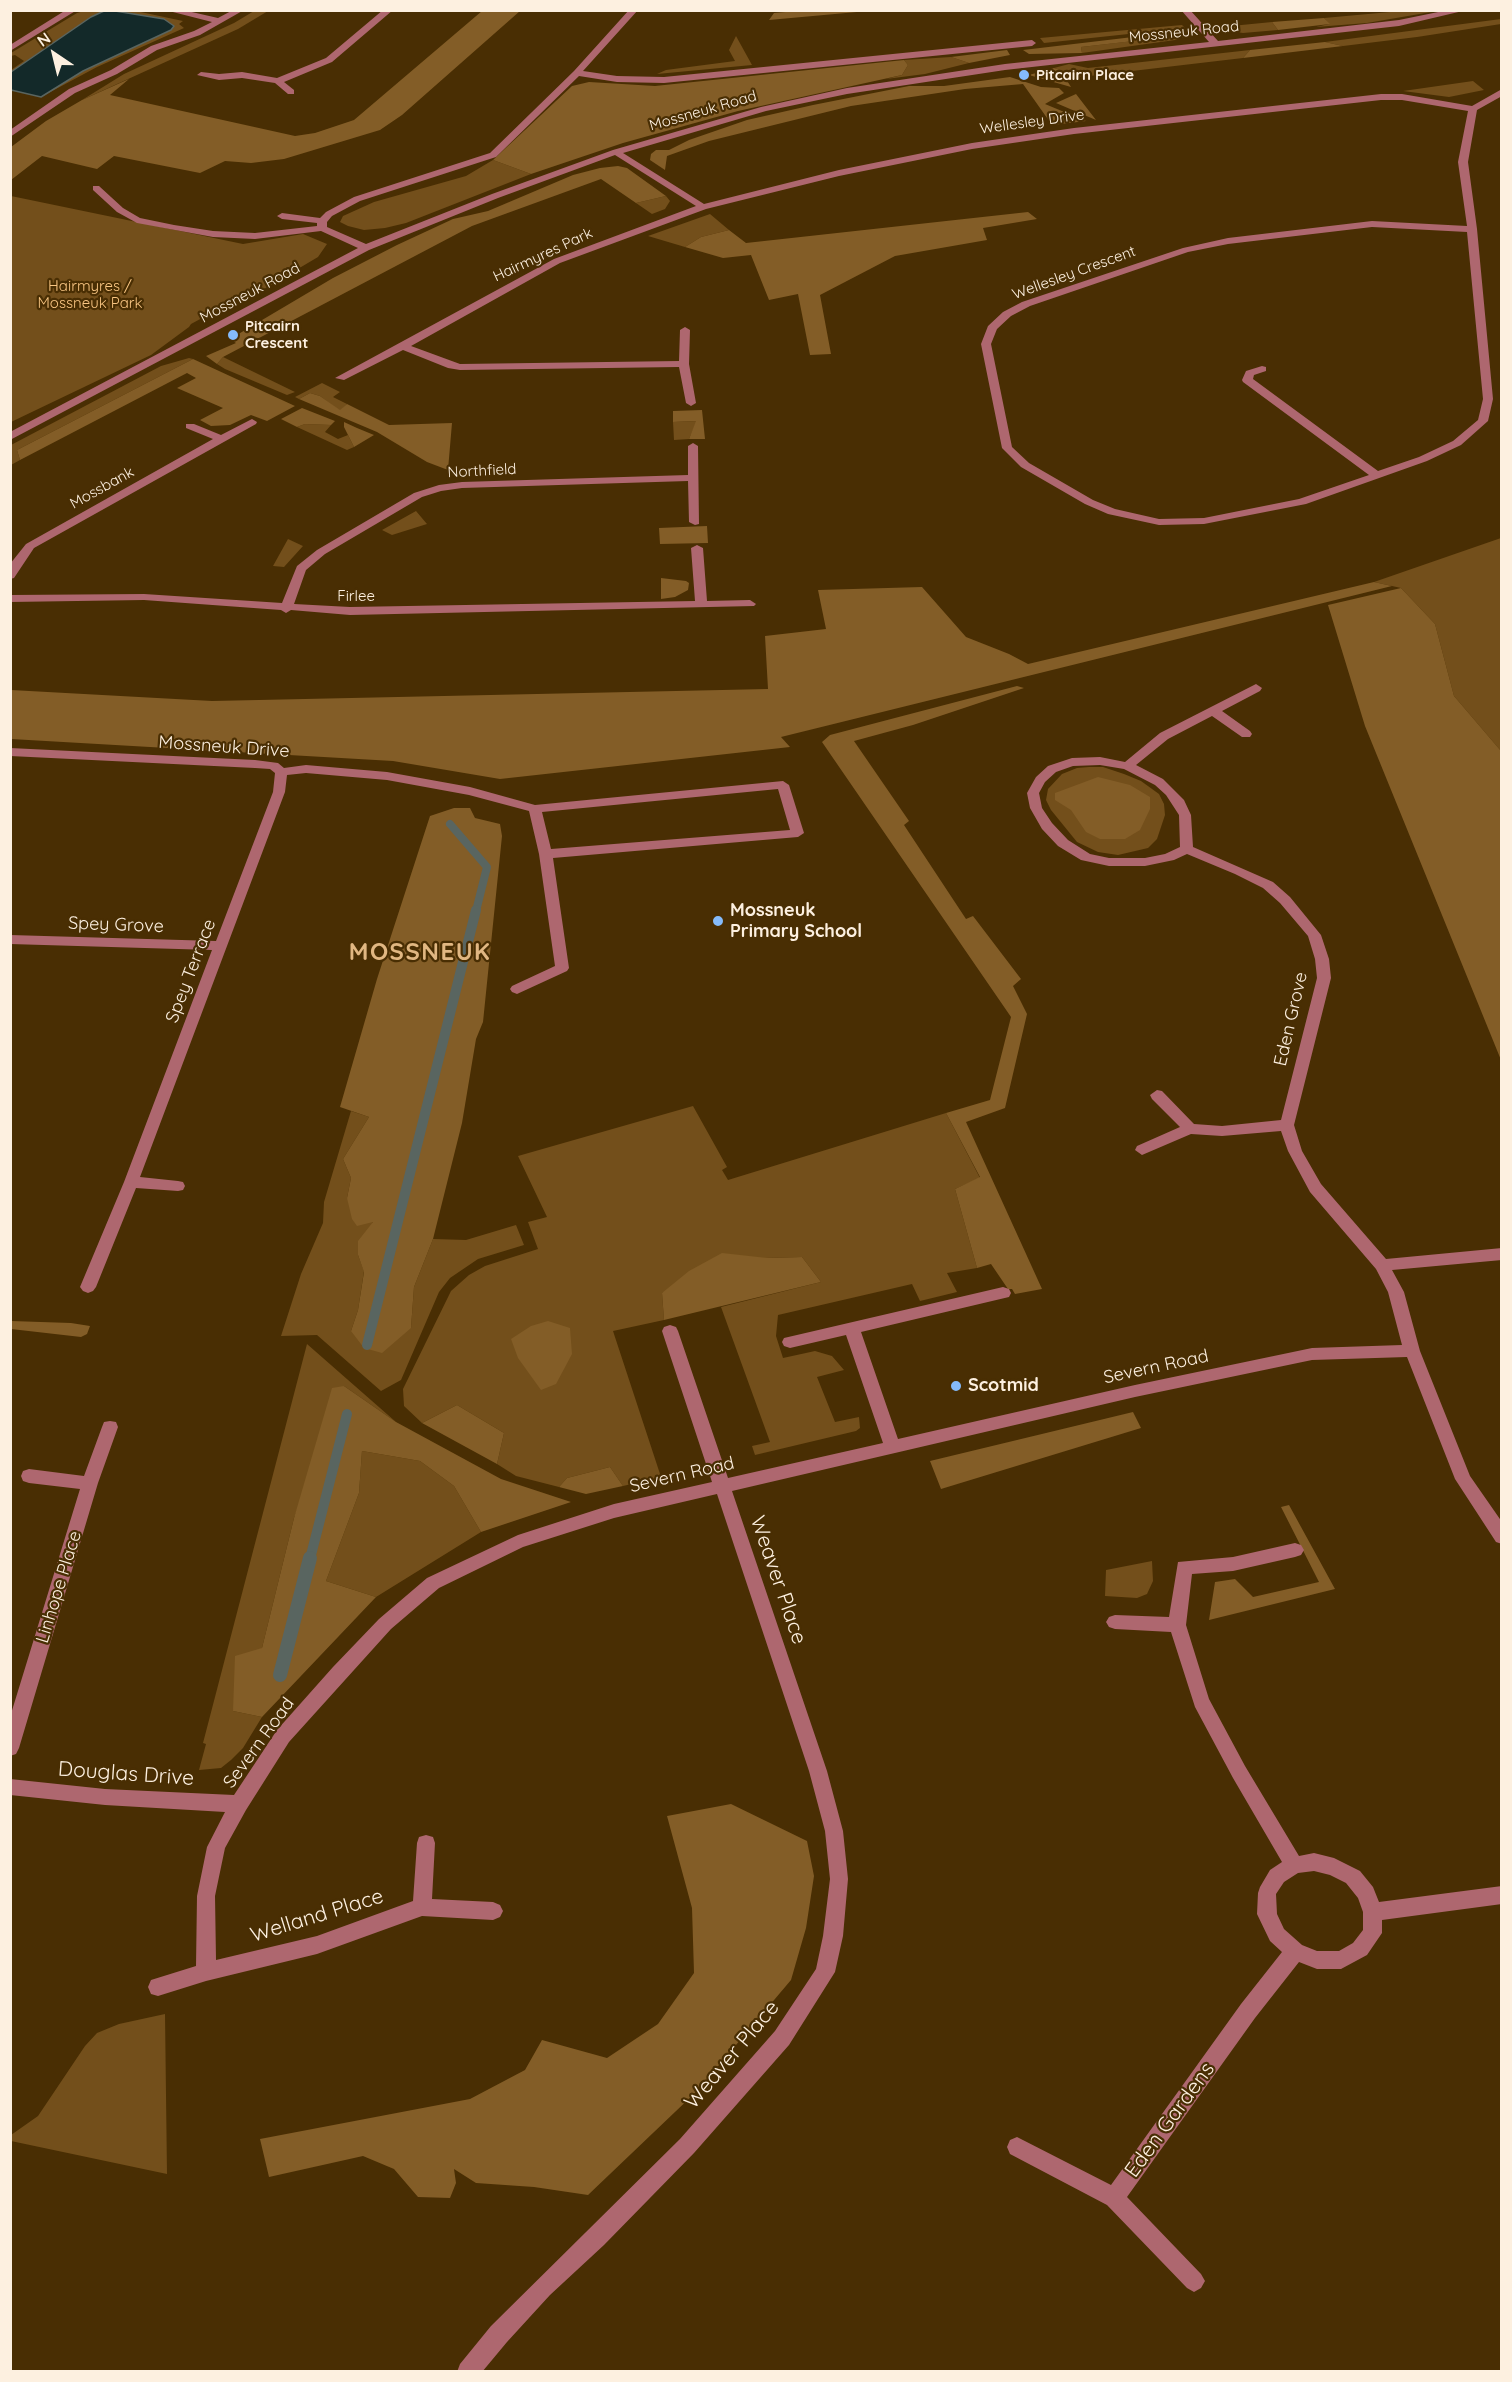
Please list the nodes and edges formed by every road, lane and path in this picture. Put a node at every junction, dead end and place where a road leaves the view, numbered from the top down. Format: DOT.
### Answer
graph roads {
  1 [pos="74,10"];
  2 [pos="169,10"];
  3 [pos="240,10"];
  4 [pos="389,10"];
  5 [pos="634,10"];
  6 [pos="1185,10"];
  7 [pos="1463,10"];
  8 [pos="220,21"];
  9 [pos="1032,44"];
  10 [pos="1216,44"];
  11 [pos="10,49"];
  12 [pos="577,73"];
  13 [pos="201,75"];
  14 [pos="278,81"];
  15 [pos="291,92"];
  16 [pos="1502,92"];
  17 [pos="1473,109"];
  18 [pos="10,134"];
  19 [pos="616,152"];
  20 [pos="96,188"];
  21 [pos="703,207"];
  22 [pos="282,216"];
  23 [pos="322,224"];
  24 [pos="1472,229"];
  25 [pos="366,248"];
  26 [pos="685,330"];
  27 [pos="403,346"];
  28 [pos="684,364"];
  29 [pos="1262,369"];
  30 [pos="340,378"];
  31 [pos="691,403"];
  32 [pos="252,422"];
  33 [pos="190,426"];
  34 [pos="10,437"];
  35 [pos="221,439"];
  36 [pos="693,446"];
  37 [pos="1376,475"];
  38 [pos="693,478"];
  39 [pos="695,522"];
  40 [pos="698,548"];
  41 [pos="10,576"];
  42 [pos="10,598"];
  43 [pos="750,604"];
  44 [pos="701,605"];
  45 [pos="286,609"];
  46 [pos="1256,688"];
  47 [pos="1214,711"];
  48 [pos="1246,734"];
  49 [pos="10,752"];
  50 [pos="1127,766"];
  51 [pos="281,772"];
  52 [pos="535,809"];
  53 [pos="1186,849"];
  54 [pos="546,854"];
  55 [pos="10,939"];
  56 [pos="221,946"];
  57 [pos="517,989"];
  58 [pos="1157,1095"];
  59 [pos="1287,1125"];
  60 [pos="1190,1129"];
  61 [pos="1142,1150"];
  62 [pos="131,1182"];
  63 [pos="178,1186"];
  64 [pos="1502,1254"];
  65 [pos="1382,1265"];
  66 [pos="88,1287"];
  67 [pos="1003,1293"];
  68 [pos="852,1330"];
  69 [pos="670,1331"];
  70 [pos="790,1342"];
  71 [pos="1412,1351"];
  72 [pos="110,1427"];
  73 [pos="892,1446"];
  74 [pos="29,1476"];
  75 [pos="90,1483"];
  76 [pos="721,1485"];
  77 [pos="1502,1536"];
  78 [pos="1295,1550"];
  79 [pos="1115,1622"];
  80 [pos="1177,1625"];
  81 [pos="10,1748"];
  82 [pos="10,1787"];
  83 [pos="239,1804"];
  84 [pos="426,1843"];
  85 [pos="1294,1865"];
  86 [pos="1502,1895"];
  87 [pos="422,1907"];
  88 [pos="493,1911"];
  89 [pos="1373,1912"];
  90 [pos="1294,1951"];
  91 [pos="206,1972"];
  92 [pos="158,1987"];
  93 [pos="1017,2146"];
  94 [pos="1114,2198"];
  95 [pos="1194,2281"];
  96 [pos="468,2372"];
  1 -- 11 [label="street"];
  2 -- 8 [label="street"];
  3 -- 8 [label="street"];
  4 -- 14 [label="street"];
  5 -- 12 [label="street"];
  6 -- 10 [label="street"];
  7 -- 10 [label="street, Mossneuk Road"];
  8 -- 18 [label="street"];
  9 -- 12 [label="street"];
  10 -- 19 [label="street, Mossneuk Road"];
  12 -- 23 [label="street"];
  13 -- 14 [label="street"];
  14 -- 15 [label="street"];
  16 -- 17 [label="street"];
  17 -- 21 [label="street, Wellesley Drive"];
  17 -- 24 [label="street, Wellesley Crescent"];
  19 -- 21 [label="street"];
  19 -- 25 [label="street, Mossneuk Road"];
  20 -- 23 [label="street"];
  21 -- 27 [label="street, Hairmyres Park"];
  22 -- 23 [label="street"];
  23 -- 25 [label="street"];
  24 -- 37 [label="street, Wellesley Crescent"];
  24 -- 37 [label="street, Wellesley Crescent"];
  25 -- 34 [label="street, Mossneuk Road"];
  26 -- 28 [label="street"];
  27 -- 28 [label="street"];
  27 -- 30 [label="street, Hairmyres Park"];
  28 -- 31 [label="street"];
  29 -- 37 [label="street"];
  32 -- 35 [label="street, Mossbank"];
  33 -- 35 [label="street"];
  35 -- 41 [label="street, Mossbank"];
  36 -- 38 [label="street"];
  38 -- 39 [label="street"];
  38 -- 45 [label="street, Northfield"];
  40 -- 44 [label="street"];
  42 -- 45 [label="street, Firlee"];
  43 -- 44 [label="street, Firlee"];
  44 -- 45 [label="street, Firlee"];
  46 -- 47 [label="street"];
  47 -- 48 [label="street"];
  47 -- 50 [label="street"];
  49 -- 51 [label="street, Mossneuk Drive"];
  50 -- 53 [label="street"];
  50 -- 53 [label="street"];
  51 -- 52 [label="street, Mossneuk Drive"];
  51 -- 56 [label="street, Spey Terrace"];
  52 -- 54 [label="street"];
  52 -- 54 [label="street"];
  53 -- 59 [label="street, Eden Grove"];
  54 -- 57 [label="street"];
  55 -- 56 [label="street, Spey Grove"];
  56 -- 62 [label="street, Spey Terrace"];
  58 -- 60 [label="street"];
  59 -- 60 [label="street"];
  59 -- 65 [label="street"];
  60 -- 61 [label="street"];
  62 -- 63 [label="street"];
  62 -- 66 [label="street, Spey Terrace"];
  64 -- 65 [label="street"];
  65 -- 71 [label="street"];
  67 -- 68 [label="street"];
  68 -- 70 [label="street"];
  68 -- 73 [label="street"];
  69 -- 76 [label="street, Weaver Place"];
  71 -- 73 [label="street, Severn Road"];
  71 -- 77 [label="street"];
  72 -- 75 [label="street, Linhope Place"];
  73 -- 76 [label="street, Severn Road"];
  74 -- 75 [label="street"];
  75 -- 81 [label="street, Linhope Place"];
  76 -- 83 [label="street, Severn Road"];
  76 -- 96 [label="street, Weaver Place"];
  78 -- 80 [label="street"];
  79 -- 80 [label="street"];
  80 -- 85 [label="street"];
  82 -- 83 [label="street, Douglas Drive"];
  83 -- 91 [label="street, Severn Road"];
  84 -- 87 [label="street"];
  85 -- 89 [label="street"];
  85 -- 90 [label="street"];
  86 -- 89 [label="street"];
  87 -- 88 [label="street, Welland Place"];
  87 -- 91 [label="street, Welland Place"];
  89 -- 90 [label="street"];
  90 -- 94 [label="street, Eden Gardens"];
  91 -- 92 [label="street, Welland Place"];
  93 -- 94 [label="street"];
  94 -- 95 [label="street"];
}
